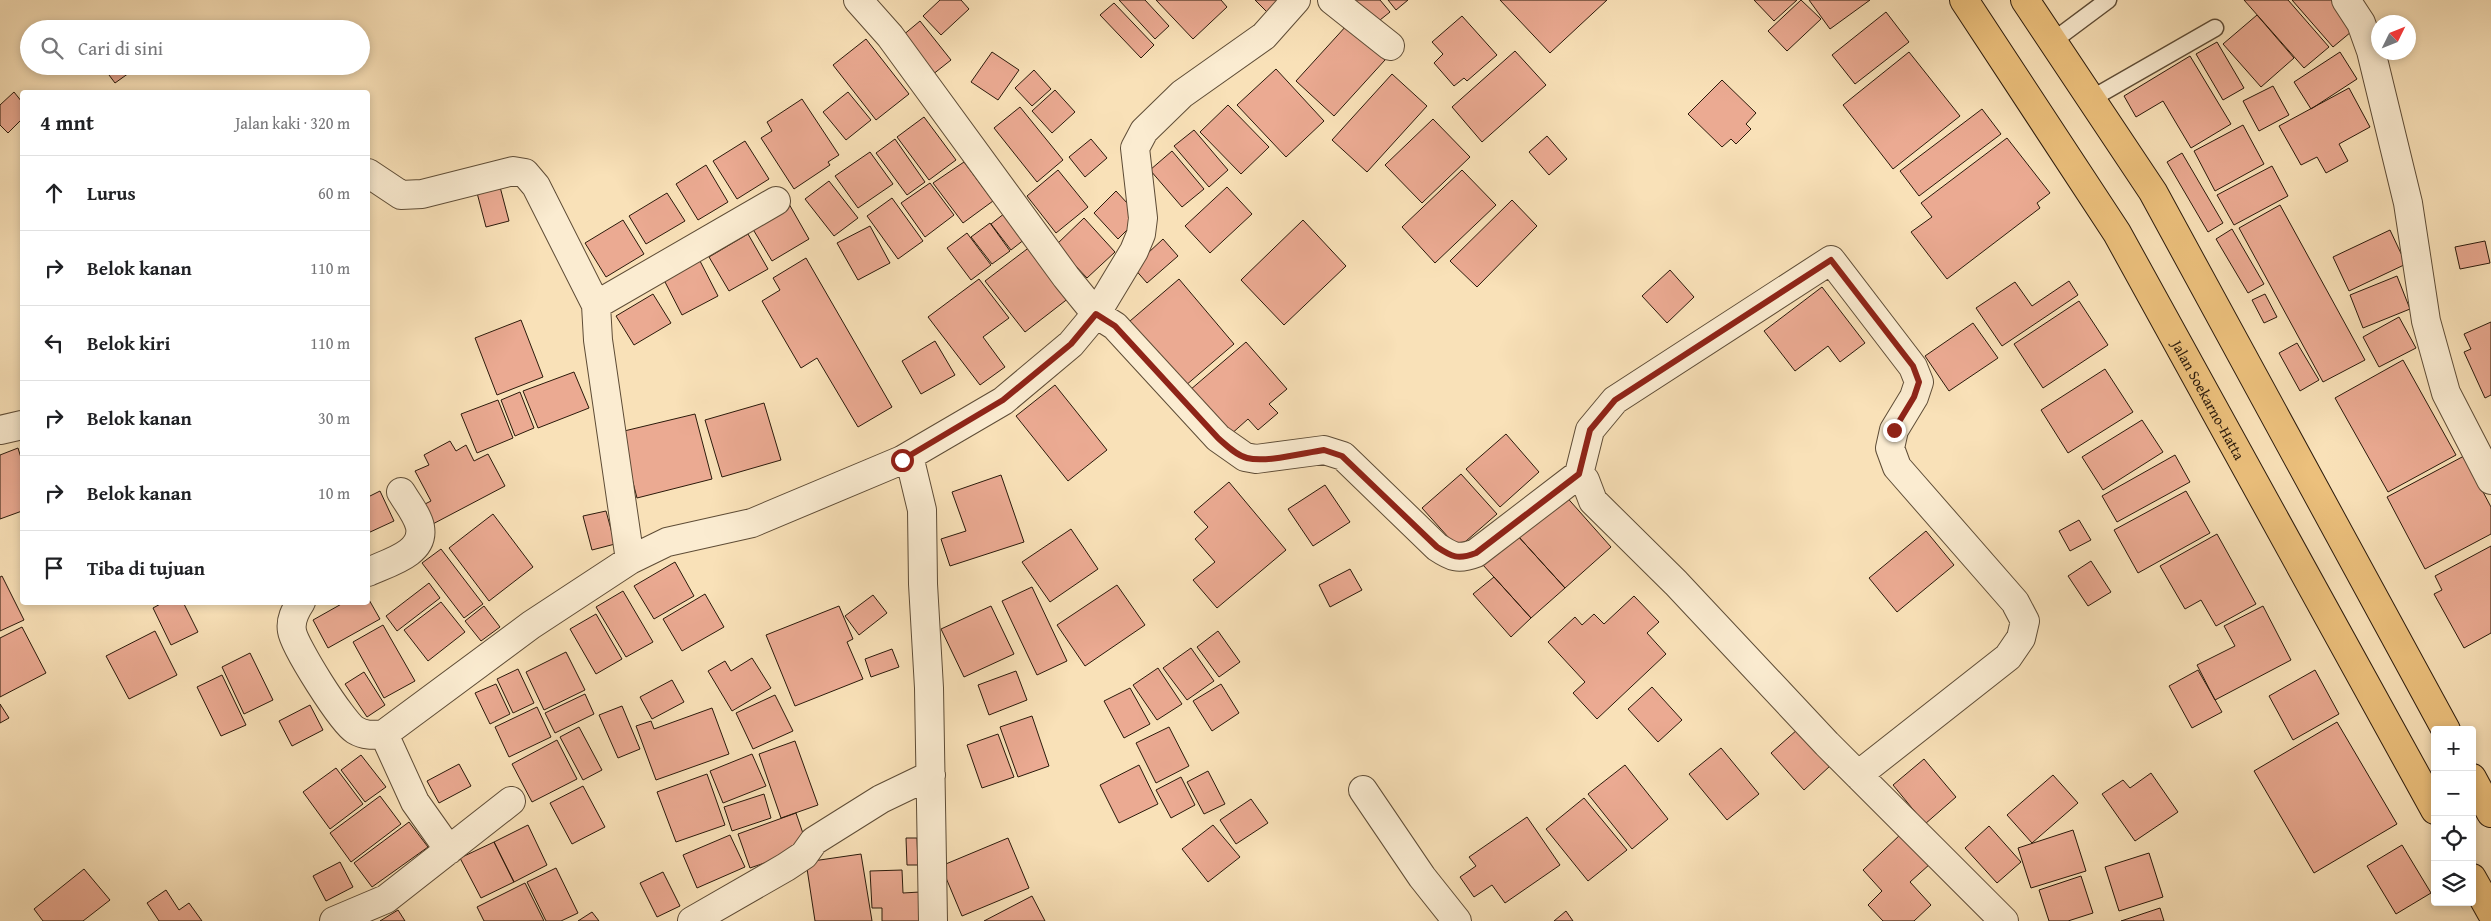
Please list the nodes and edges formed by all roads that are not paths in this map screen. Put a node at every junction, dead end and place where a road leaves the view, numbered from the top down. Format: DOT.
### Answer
graph roads {
  1 [pos="858,0"];
  2 [pos="1296,0"];
  3 [pos="1332,0"];
  4 [pos="1964,0"];
  5 [pos="2024,0"];
  6 [pos="2108,0"];
  7 [pos="2346,0"];
  8 [pos="2215,28"];
  9 [pos="2053,41"];
  10 [pos="1390,46"];
  11 [pos="2091,99"];
  12 [pos="370,174"];
  13 [pos="776,201"];
  14 [pos="596,305"];
  15 [pos="1096,314"];
  16 [pos="20,425"];
  17 [pos="0,430"];
  18 [pos="909,456"];
  19 [pos="1579,474"];
  20 [pos="2491,480"];
  21 [pos="401,492"];
  22 [pos="630,560"];
  23 [pos="370,571"];
  24 [pos="299,605"];
  25 [pos="2444,726"];
  26 [pos="384,734"];
  27 [pos="931,775"];
  28 [pos="1858,775"];
  29 [pos="2476,785"];
  30 [pos="1363,790"];
  31 [pos="511,801"];
  32 [pos="2431,803"];
  33 [pos="2491,813"];
  34 [pos="449,850"];
  35 [pos="2476,885"];
  36 [pos="2491,912"];
  37 [pos="334,921"];
  38 [pos="692,921"];
  39 [pos="933,921"];
  40 [pos="1457,921"];
  41 [pos="2004,921"];
  1 -- 15 [label="street"];
  2 -- 15 [label="street"];
  3 -- 10 [label="street"];
  4 -- 32 [label="highway, Jalan Soekarno-Hatta"];
  5 -- 9 [label="highway"];
  6 -- 9 [label="lane"];
  7 -- 20 [label="street"];
  8 -- 11 [label="lane"];
  9 -- 11 [label="highway"];
  11 -- 25 [label="highway"];
  12 -- 14 [label="street"];
  13 -- 14 [label="street"];
  14 -- 22 [label="street"];
  15 -- 18 [label="street"];
  15 -- 19 [label="street"];
  16 -- 17 [label="street"];
  18 -- 22 [label="street"];
  18 -- 27 [label="street"];
  19 -- 28 [label="street"];
  19 -- 28 [label="street"];
  21 -- 23 [label="street"];
  22 -- 26 [label="street"];
  24 -- 26 [label="street"];
  26 -- 34 [label="street"];
  27 -- 38 [label="street"];
  27 -- 39 [label="street"];
  28 -- 41 [label="street"];
  29 -- 33 [label="highway"];
  30 -- 40 [label="street"];
  31 -- 34 [label="street"];
  34 -- 37 [label="street"];
  35 -- 36 [label="highway"];
}
